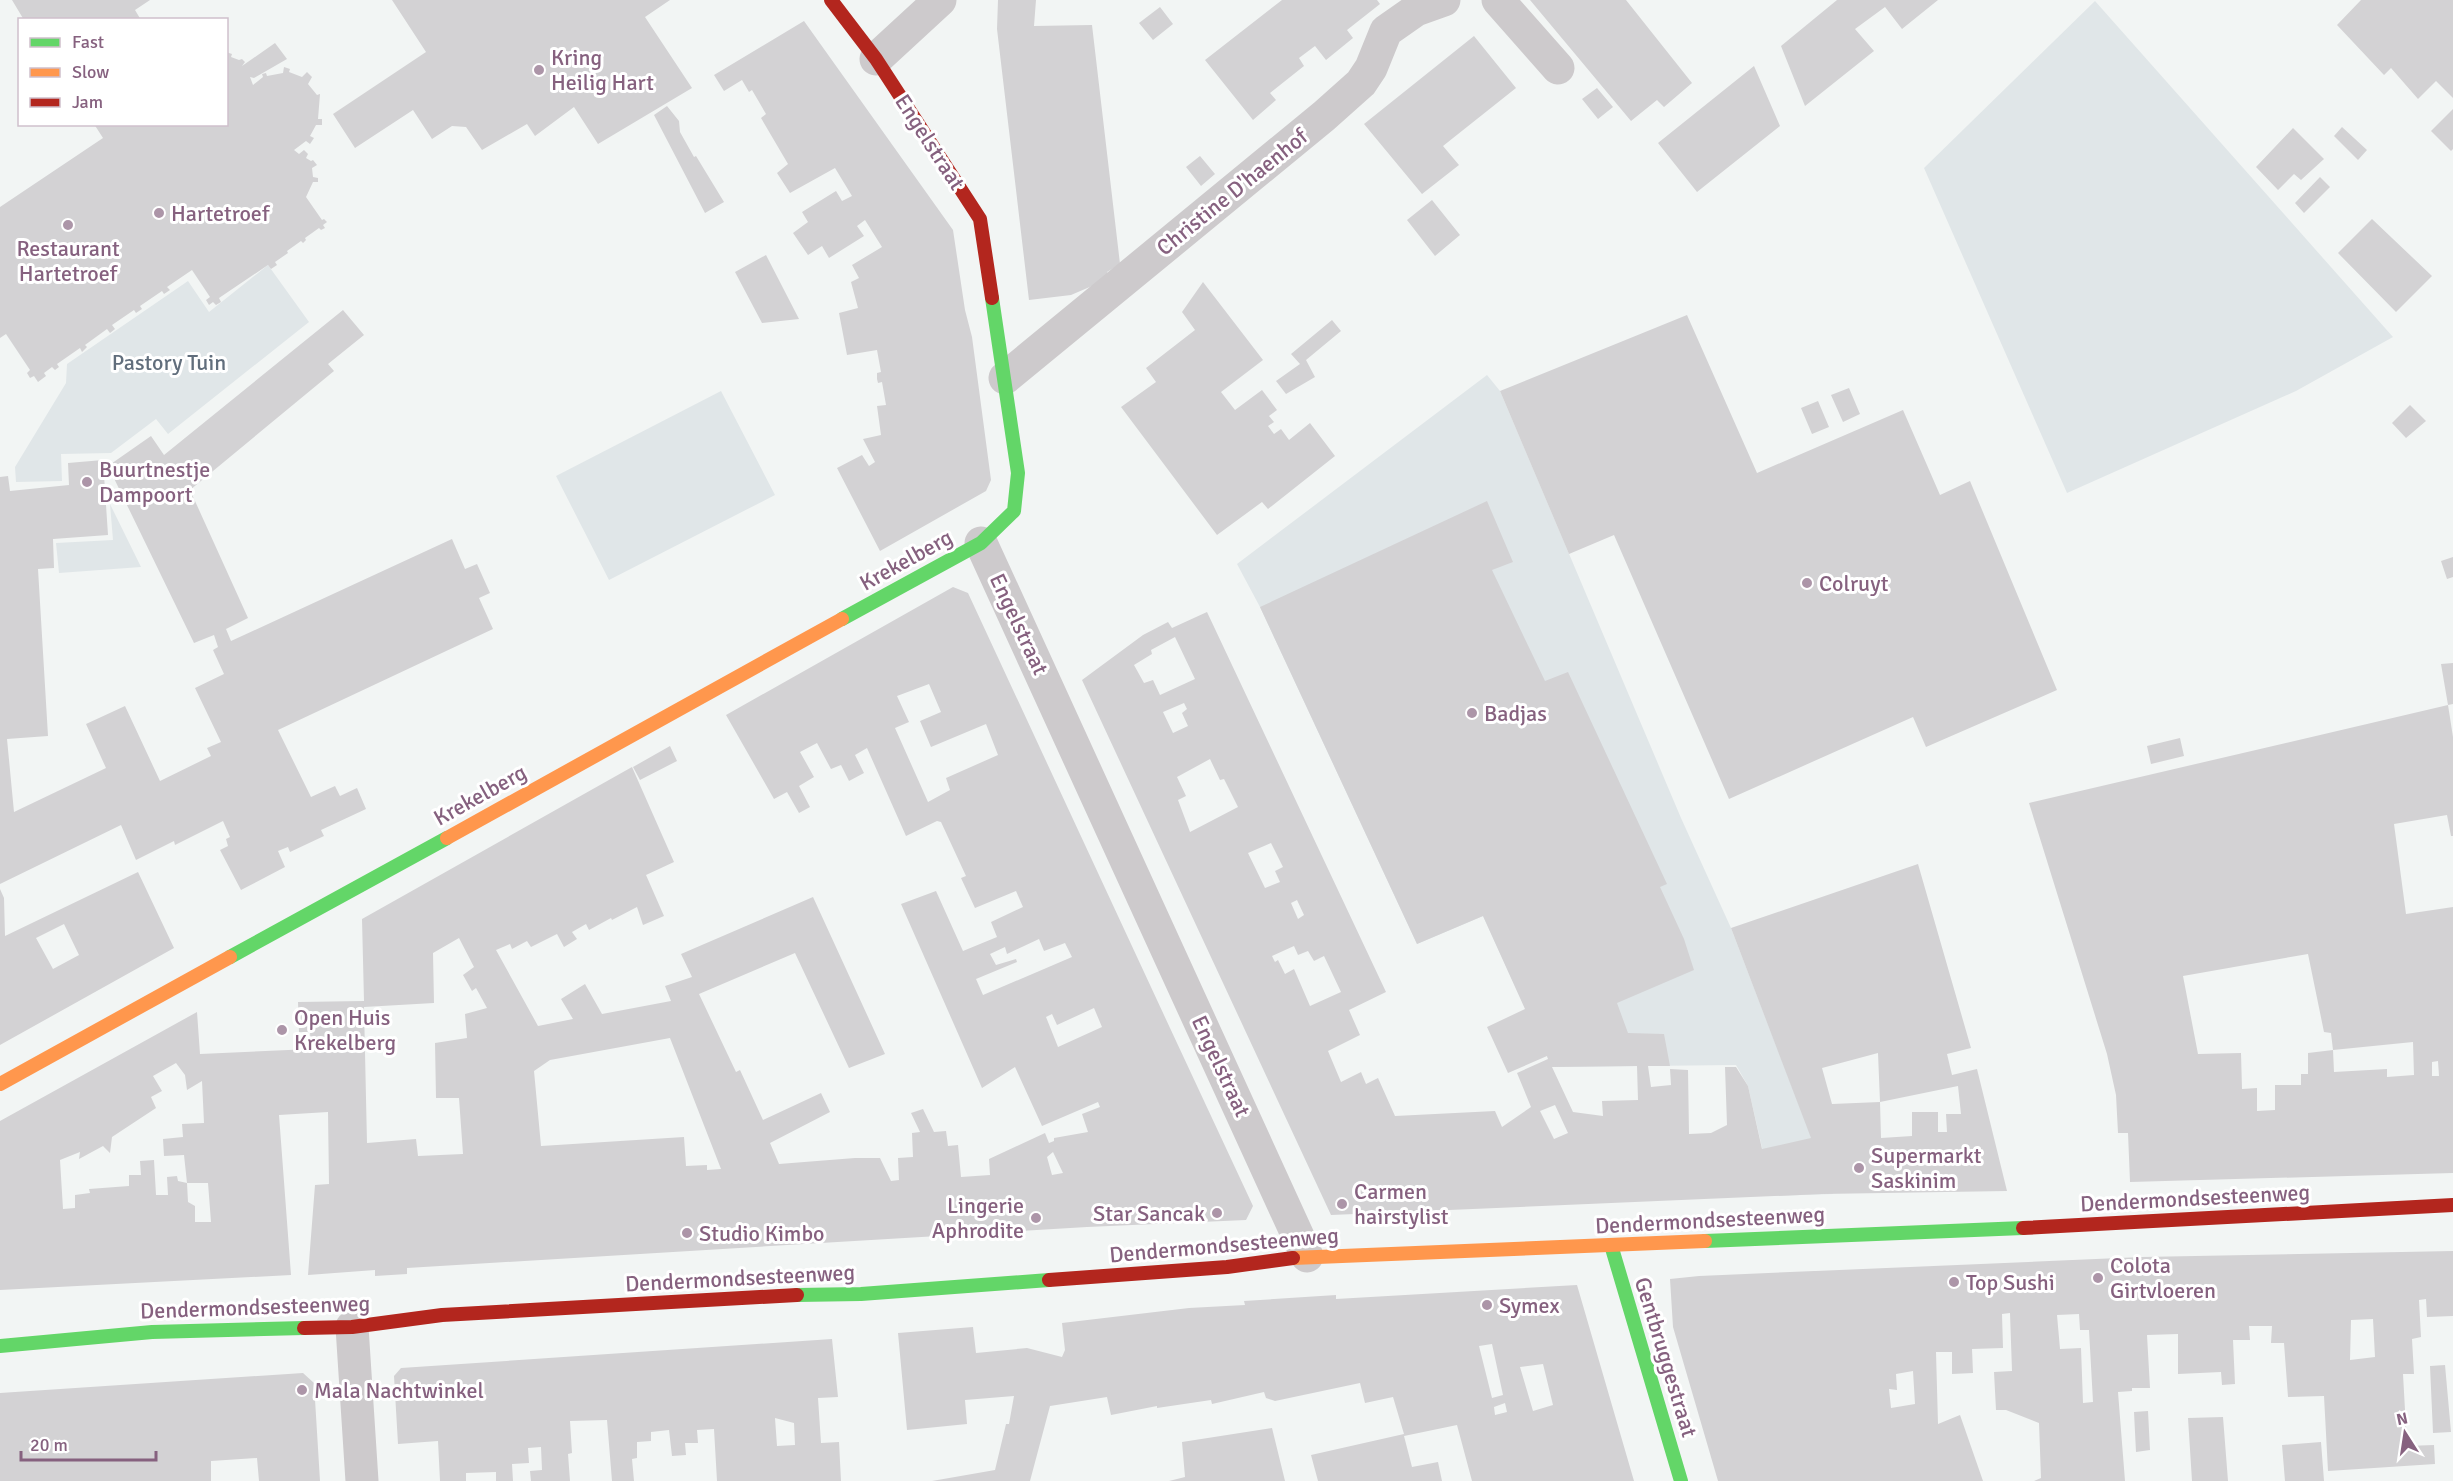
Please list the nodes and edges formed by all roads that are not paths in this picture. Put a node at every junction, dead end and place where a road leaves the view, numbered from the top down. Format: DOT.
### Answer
graph roads {
  1 [pos="831,0"];
  2 [pos="940,0"];
  3 [pos="1444,0"];
  4 [pos="1498,0"];
  5 [pos="876,59"];
  6 [pos="1558,68"];
  7 [pos="1005,378"];
  8 [pos="981,543"];
  9 [pos="0,1084"];
  10 [pos="2453,1205"];
  11 [pos="1611,1245"];
  12 [pos="1307,1256"];
  13 [pos="352,1328"];
  14 [pos="0,1346"];
  15 [pos="362,1481"];
  16 [pos="1681,1481"];
  1 -- 5 [label="main road, Engelstraat"];
  2 -- 5 [label="street"];
  3 -- 7 [label="street, Christine D'haenhof"];
  4 -- 6 [label="street"];
  5 -- 7 [label="main road, Engelstraat"];
  7 -- 8 [label="main road, Engelstraat"];
  8 -- 9 [label="main road, Krekelberg"];
  8 -- 12 [label="street, Engelstraat"];
  10 -- 11 [label="main road, Dendermondsesteenweg"];
  11 -- 12 [label="main road, Dendermondsesteenweg"];
  11 -- 16 [label="main road, Gentbruggestraat"];
  12 -- 13 [label="main road, Dendermondsesteenweg"];
  13 -- 14 [label="main road, Dendermondsesteenweg"];
  13 -- 15 [label="street"];
}
